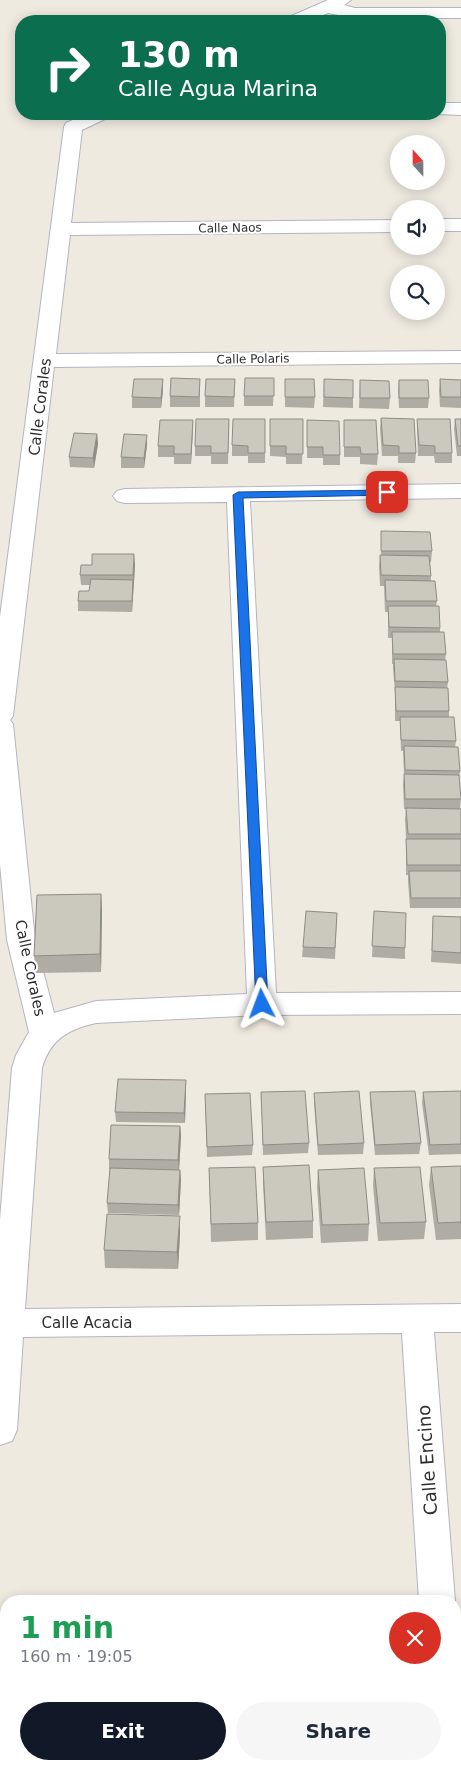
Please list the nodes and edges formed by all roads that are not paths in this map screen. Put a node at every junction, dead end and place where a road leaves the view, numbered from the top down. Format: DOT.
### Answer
graph roads {
  1 [pos="342,0"];
  2 [pos="326,7"];
  3 [pos="461,13"];
  4 [pos="308,15"];
  5 [pos="446,109"];
  6 [pos="461,109"];
  7 [pos="88,120"];
  8 [pos="445,225"];
  9 [pos="461,225"];
  10 [pos="390,226"];
  11 [pos="61,229"];
  12 [pos="461,357"];
  13 [pos="46,362"];
  14 [pos="461,491"];
  15 [pos="238,495"];
  16 [pos="125,496"];
  17 [pos="0,716"];
  18 [pos="0,724"];
  19 [pos="461,1002"];
  20 [pos="262,1004"];
  21 [pos="44,1033"];
  22 [pos="461,1318"];
  23 [pos="417,1320"];
  24 [pos="8,1323"];
  25 [pos="0,1430"];
  26 [pos="437,1595"];
  1 -- 2 [label="street"];
  2 -- 3 [label="street"];
  2 -- 4 [label="street"];
  5 -- 6 [label="street"];
  7 -- 11 [label="street, Calle Corales"];
  8 -- 9 [label="street"];
  10 -- 11 [label="street, Calle Naos"];
  11 -- 13 [label="street, Calle Corales"];
  12 -- 13 [label="street, Calle Polaris"];
  13 -- 17 [label="street, Calle Corales"];
  14 -- 15 [label="street"];
  15 -- 16 [label="street"];
  15 -- 20 [label="street"];
  18 -- 21 [label="street, Calle Corales"];
  19 -- 20 [label="street"];
  20 -- 21 [label="street"];
  21 -- 24 [label="street"];
  22 -- 23 [label="street, Calle Acacia"];
  23 -- 24 [label="street, Calle Acacia"];
  23 -- 26 [label="street, Calle Encino"];
  24 -- 25 [label="street"];
}
